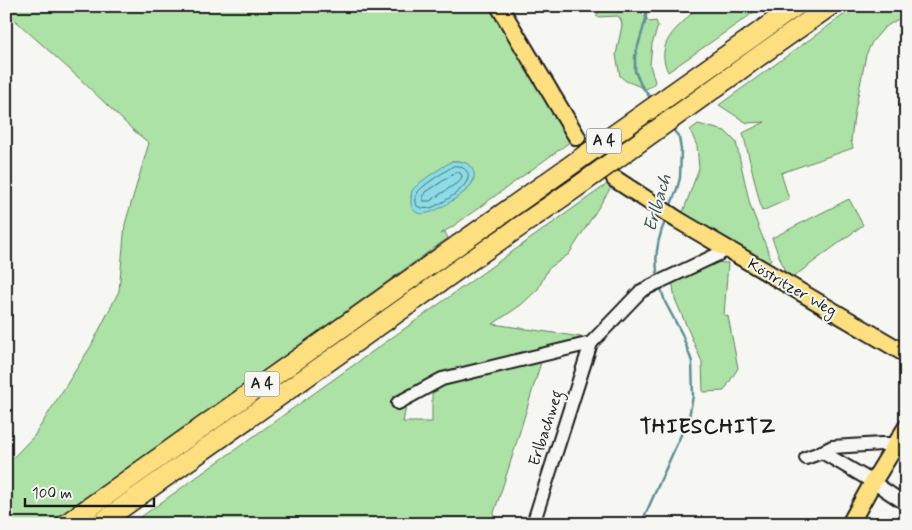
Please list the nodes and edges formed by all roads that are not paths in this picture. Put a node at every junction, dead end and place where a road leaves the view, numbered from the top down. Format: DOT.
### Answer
graph roads {
  1 [pos="499,6"];
  2 [pos="796,6"];
  3 [pos="830,6"];
  4 [pos="577,137"];
  5 [pos="615,178"];
  6 [pos="728,250"];
  7 [pos="591,343"];
  8 [pos="906,354"];
  9 [pos="398,403"];
  10 [pos="906,428"];
  11 [pos="896,444"];
  12 [pos="822,452"];
  13 [pos="806,458"];
  14 [pos="873,482"];
  15 [pos="906,504"];
  16 [pos="66,524"];
  17 [pos="99,524"];
  18 [pos="533,524"];
  19 [pos="850,524"];
  1 -- 4 [label="main road"];
  2 -- 16 [label="highway, A 4, bridge"];
  3 -- 17 [label="highway, A 4, bridge"];
  5 -- 6 [label="main road, Köstritzer Weg"];
  6 -- 7 [label="street"];
  6 -- 8 [label="main road, Köstritzer Weg"];
  7 -- 9 [label="street"];
  7 -- 18 [label="street, Erlbachweg"];
  10 -- 11 [label="main road"];
  11 -- 12 [label="street"];
  11 -- 14 [label="main road"];
  12 -- 13 [label="street"];
  12 -- 14 [label="street"];
  14 -- 15 [label="street"];
  14 -- 19 [label="main road"];
}
